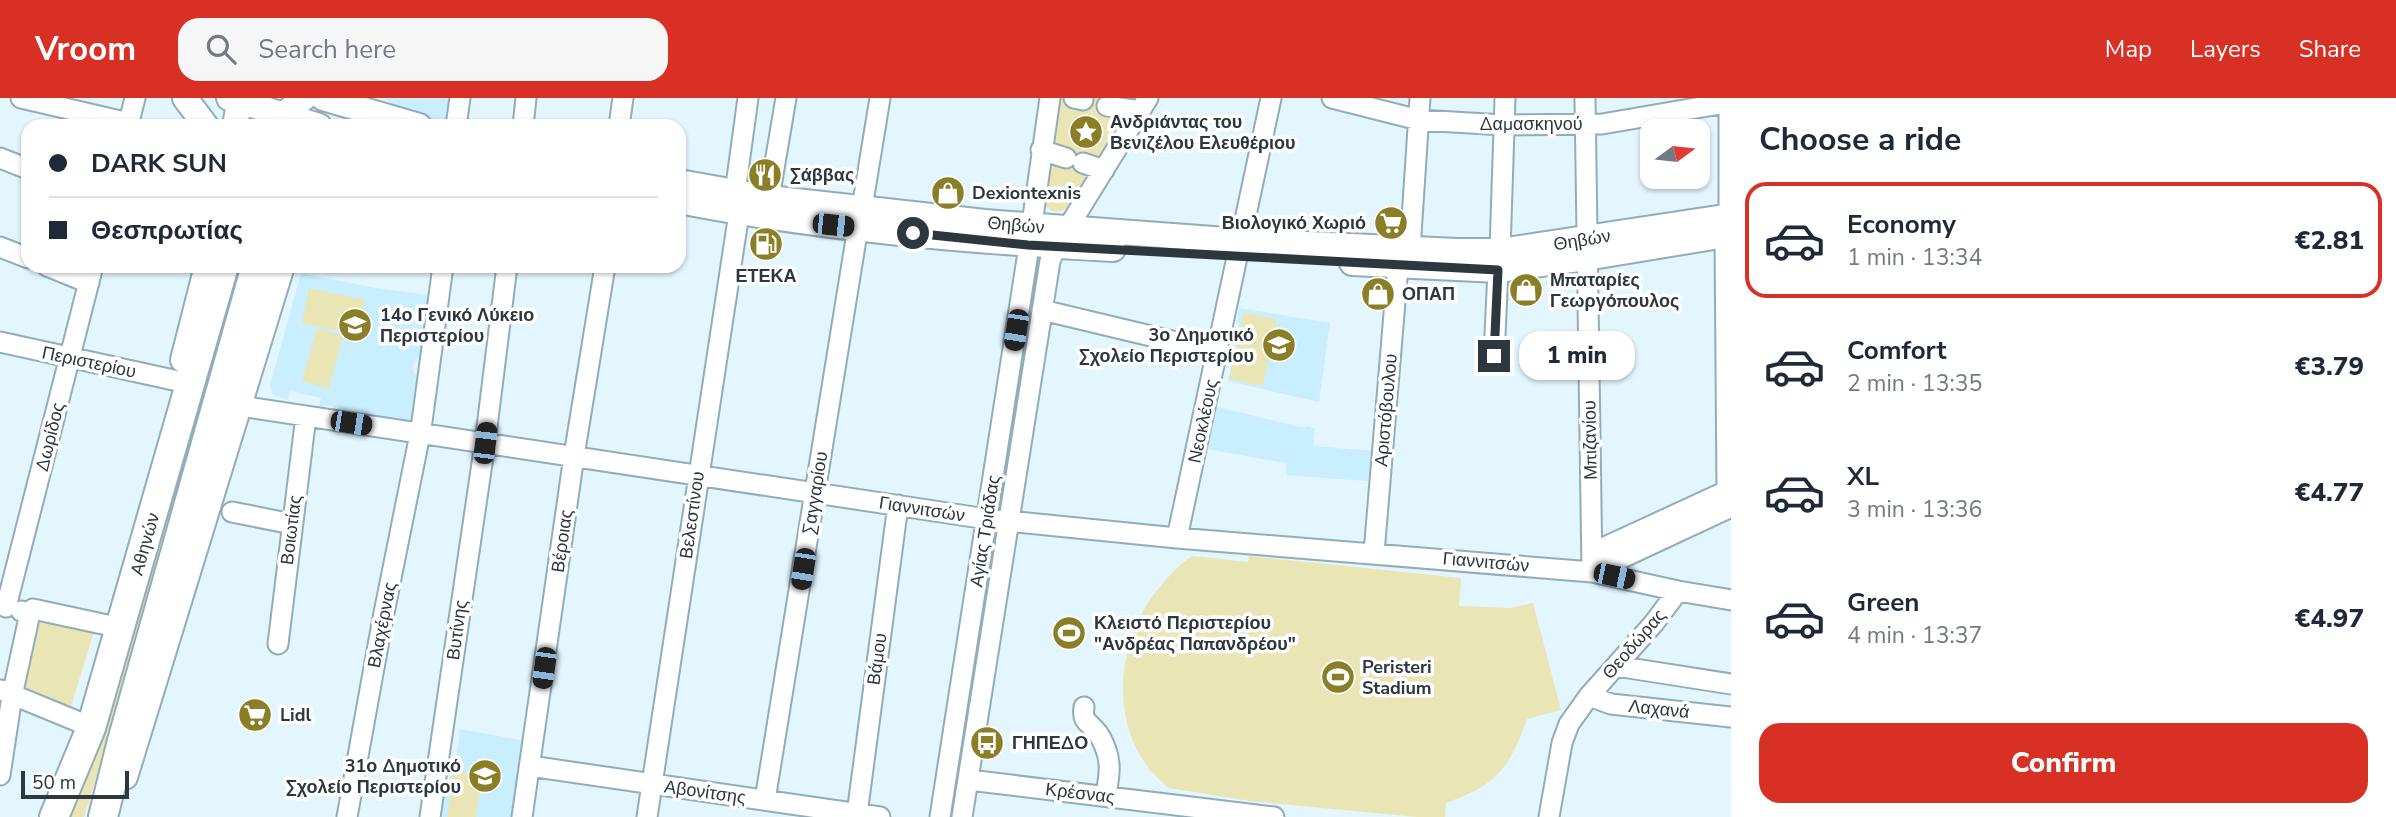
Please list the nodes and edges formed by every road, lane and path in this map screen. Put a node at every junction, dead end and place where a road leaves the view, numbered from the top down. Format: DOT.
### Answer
graph roads {
  1 [pos="21,98"];
  2 [pos="135,98"];
  3 [pos="185,98"];
  4 [pos="323,98"];
  5 [pos="373,98"];
  6 [pos="460,98"];
  7 [pos="526,98"];
  8 [pos="623,98"];
  9 [pos="748,98"];
  10 [pos="786,98"];
  11 [pos="880,98"];
  12 [pos="1050,98"];
  13 [pos="1271,98"];
  14 [pos="1332,98"];
  15 [pos="1420,98"];
  16 [pos="1506,98"];
  17 [pos="1585,98"];
  18 [pos="1730,101"];
  19 [pos="1144,104"];
  20 [pos="1107,106"];
  21 [pos="280,111"];
  22 [pos="104,119"];
  23 [pos="130,119"];
  24 [pos="201,119"];
  25 [pos="256,119"];
  26 [pos="395,119"];
  27 [pos="406,119"];
  28 [pos="457,119"];
  29 [pos="524,119"];
  30 [pos="620,119"];
  31 [pos="1419,120"];
  32 [pos="1585,124"];
  33 [pos="1504,125"];
  34 [pos="1041,150"];
  35 [pos="0,158"];
  36 [pos="21,166"];
  37 [pos="1104,170"];
  38 [pos="686,185"];
  39 [pos="769,198"];
  40 [pos="686,201"];
  41 [pos="737,203"];
  42 [pos="860,218"];
  43 [pos="1729,225"];
  44 [pos="1030,236"];
  45 [pos="1058,246"];
  46 [pos="0,247"];
  47 [pos="1239,248"];
  48 [pos="1586,249"];
  49 [pos="21,255"];
  50 [pos="1404,258"];
  51 [pos="1499,261"];
  52 [pos="206,273"];
  53 [pos="222,273"];
  54 [pos="254,273"];
  55 [pos="280,273"];
  56 [pos="442,273"];
  57 [pos="506,273"];
  58 [pos="604,273"];
  59 [pos="91,274"];
  60 [pos="1042,310"];
  61 [pos="0,342"];
  62 [pos="1218,352"];
  63 [pos="1494,356"];
  64 [pos="70,359"];
  65 [pos="178,381"];
  66 [pos="240,406"];
  67 [pos="306,416"];
  68 [pos="420,433"];
  69 [pos="485,443"];
  70 [pos="574,456"];
  71 [pos="698,475"];
  72 [pos="815,493"];
  73 [pos="1730,498"];
  74 [pos="898,505"];
  75 [pos="232,512"];
  76 [pos="987,519"];
  77 [pos="1009,522"];
  78 [pos="292,524"];
  79 [pos="1177,538"];
  80 [pos="1374,553"];
  81 [pos="1592,562"];
  82 [pos="1678,591"];
  83 [pos="1731,600"];
  84 [pos="3,606"];
  85 [pos="30,613"];
  86 [pos="107,625"];
  87 [pos="278,644"];
  88 [pos="1616,666"];
  89 [pos="1731,684"];
  90 [pos="6,693"];
  91 [pos="1589,696"];
  92 [pos="1084,707"];
  93 [pos="1731,717"];
  94 [pos="79,722"];
  95 [pos="530,766"];
  96 [pos="0,775"];
  97 [pos="968,780"];
  98 [pos="652,784"];
  99 [pos="765,800"];
  100 [pos="1115,804"];
  101 [pos="110,810"];
  102 [pos="857,814"];
  103 [pos="53,817"];
  104 [pos="347,817"];
  105 [pos="430,817"];
  106 [pos="522,817"];
  107 [pos="647,817"];
  108 [pos="880,817"];
  109 [pos="940,817"];
  110 [pos="961,817"];
  111 [pos="1274,817"];
  112 [pos="1549,817"];
  1 -- 22 [label="street"];
  2 -- 23 [label="street"];
  3 -- 24 [label="main road"];
  4 -- 21 [label="main road"];
  4 -- 26 [label="main road"];
  5 -- 27 [label="main road"];
  6 -- 28 [label="street"];
  7 -- 29 [label="street"];
  8 -- 30 [label="street"];
  9 -- 41 [label="street, Βελεστίνου"];
  10 -- 39 [label="street"];
  11 -- 42 [label="street, Σαγγαρίου"];
  12 -- 34 [label="street, Αγίας Τριάδας"];
  13 -- 47 [label="street, Νεοκλέους"];
  14 -- 31 [label="street, Δαμασκηνού"];
  15 -- 31 [label="street, Αριστόβουλου"];
  16 -- 33 [label="street"];
  17 -- 32 [label="street, Μπιζανίου"];
  18 -- 32 [label="street, Δαμασκηνού"];
  18 -- 43 [label="street"];
  19 -- 20 [label="street"];
  19 -- 37 [label="street"];
  21 -- 25 [label="main road"];
  31 -- 33 [label="street, Δαμασκηνού"];
  31 -- 50 [label="street, Αριστόβουλου"];
  32 -- 33 [label="street, Δαμασκηνού"];
  32 -- 48 [label="street, Μπιζανίου"];
  33 -- 51 [label="street"];
  34 -- 37 [label="street"];
  34 -- 44 [label="street, Αγίας Τριάδας"];
  35 -- 36 [label="street"];
  37 -- 45 [label="street"];
  38 -- 41 [label="main road, Θηβών"];
  39 -- 41 [label="main road, Θηβών"];
  39 -- 42 [label="main road, Θηβών"];
  40 -- 41 [label="main road, Θηβών"];
  41 -- 42 [label="main road, Θηβών"];
  41 -- 71 [label="street, Βελεστίνου"];
  42 -- 44 [label="main road, Θηβών"];
  42 -- 72 [label="street, Σαγγαρίου"];
  43 -- 48 [label="main road, Θηβών"];
  43 -- 73 [label="street"];
  44 -- 45 [label="main road, Θηβών"];
  44 -- 76 [label="street, Αγίας Τριάδας"];
  45 -- 47 [label="main road, Θηβών"];
  45 -- 60 [label="street, Αγίας Τριάδας"];
  46 -- 49 [label="street"];
  47 -- 50 [label="main road, Θηβών"];
  47 -- 62 [label="street, Νεοκλέους"];
  48 -- 51 [label="main road, Θηβών"];
  48 -- 81 [label="street, Μπιζανίου"];
  50 -- 51 [label="main road, Θηβών"];
  50 -- 80 [label="street, Αριστόβουλου"];
  51 -- 63 [label="street"];
  52 -- 65 [label="main road, Αθηνών"];
  53 -- 103 [label="highway, Αθηνών"];
  54 -- 101 [label="highway, Αθηνών"];
  55 -- 66 [label="main road, Αθηνών"];
  56 -- 68 [label="street, Βλαχέρνας"];
  57 -- 69 [label="street, Βυτίνης"];
  58 -- 70 [label="street, Βέροιας"];
  59 -- 64 [label="street, Δωρίδος"];
  60 -- 62 [label="street"];
  60 -- 77 [label="street, Αγίας Τριάδας"];
  61 -- 64 [label="street, Περιστερίου"];
  62 -- 79 [label="street, Νεοκλέους"];
  64 -- 65 [label="street, Περιστερίου"];
  64 -- 84 [label="street, Δωρίδος"];
  65 -- 86 [label="main road, Αθηνών"];
  66 -- 67 [label="street, Γιαννιτσών"];
  66 -- 101 [label="main road, Αθηνών"];
  67 -- 68 [label="street, Γιαννιτσών"];
  67 -- 78 [label="street, Βοιωτίας"];
  68 -- 69 [label="street, Γιαννιτσών"];
  68 -- 104 [label="street, Βλαχέρνας"];
  69 -- 70 [label="street, Γιαννιτσών"];
  69 -- 105 [label="street, Βυτίνης"];
  70 -- 71 [label="street, Γιαννιτσών"];
  70 -- 95 [label="street, Βέροιας"];
  71 -- 72 [label="street, Γιαννιτσών"];
  71 -- 98 [label="street, Βελεστίνου"];
  72 -- 74 [label="street, Γιαννιτσών"];
  72 -- 99 [label="street, Σαγγαρίου"];
  73 -- 81 [label="street"];
  74 -- 76 [label="street, Γιαννιτσών"];
  74 -- 102 [label="street, Βάμου"];
  75 -- 78 [label="street"];
  76 -- 77 [label="street, Γιαννιτσών"];
  76 -- 109 [label="street, Αγίας Τριάδας"];
  77 -- 79 [label="street, Γιαννιτσών"];
  77 -- 97 [label="street, Αγίας Τριάδας"];
  78 -- 87 [label="street, Βοιωτίας"];
  79 -- 80 [label="street, Γιαννιτσών"];
  80 -- 81 [label="street, Γιαννιτσών"];
  81 -- 82 [label="street, Γιαννιτσών"];
  82 -- 83 [label="street, Γιαννιτσών"];
  82 -- 88 [label="street, Θεοδώρας"];
  84 -- 85 [label="street"];
  85 -- 86 [label="street"];
  85 -- 90 [label="street"];
  86 -- 94 [label="main road, Αθηνών"];
  88 -- 89 [label="street"];
  88 -- 91 [label="street, Θεοδώρας"];
  90 -- 94 [label="street"];
  90 -- 96 [label="street"];
  91 -- 93 [label="street, Λαχανά"];
  91 -- 112 [label="street"];
  92 -- 100 [label="street"];
  94 -- 103 [label="highway"];
  95 -- 98 [label="street, Αβονίτσης"];
  95 -- 106 [label="street, Βέροιας"];
  97 -- 100 [label="street, Κρέσνας"];
  97 -- 110 [label="street, Αγίας Τριάδας"];
  98 -- 99 [label="street, Αβονίτσης"];
  98 -- 107 [label="street, Βελεστίνου"];
  99 -- 102 [label="street, Αβονίτσης"];
  100 -- 111 [label="street, Κρέσνας"];
  102 -- 108 [label="street, Αβονίτσης"];
}
